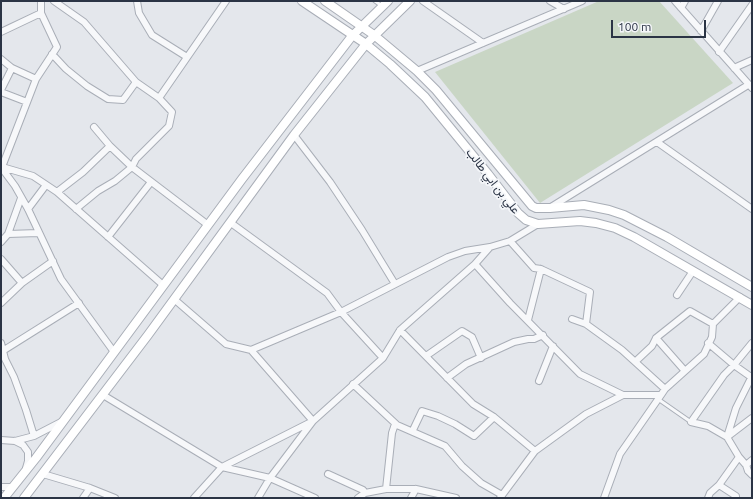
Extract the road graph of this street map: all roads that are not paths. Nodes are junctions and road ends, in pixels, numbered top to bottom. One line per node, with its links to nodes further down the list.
1 (41, 1): 19 (street)
2 (54, 1): 36 (street)
3 (137, 1): 29 (street)
4 (226, 1): 29 (street)
5 (302, 1): 24 (main road, علي بن ابي طالب)
6 (375, 1): 15 (lane)
7 (410, 1): 23 (main road)
8 (423, 1): 25 (street)
9 (550, 1): 18 (street)
10 (582, 1): 18 (street)
11 (675, 1): 17 (street)
12 (685, 1): 17 (street)
13 (718, 1): 21 (street)
14 (330, 2): 20 (main road, علي بن ابي طالب)
15 (385, 4): 20 (main road)
16 (752, 5): 27 (street)
17 (681, 8): 21 (street)
18 (564, 9): 25 (street)
19 (41, 13): 22 (street); 28 (street)
20 (361, 26): 23 (main road, علي بن ابي طالب); 24 (main road)
21 (701, 31): 27 (street)
22 (1, 32)
23 (374, 35): 26 (main road); 34 (main road, علي بن ابي طالب)
24 (352, 36): 26 (main road, علي بن ابي طالب); 57 (main road)
25 (483, 43): 34 (street)
26 (366, 44): 42 (main road); 56 (main road, علي بن ابي طالب)
27 (719, 52): 33 (street)
28 (52, 54): 35 (street); 36 (street)
29 (187, 57): 39 (street)
30 (1, 59): 32 (street)
31 (752, 60): 33 (street)
32 (12, 68): 35 (street); 38 (street)
33 (734, 68): 37 (street)
34 (417, 71): 51 (main road, علي بن ابي طالب)
35 (36, 79): 40 (street)
36 (136, 82): 39 (street)
37 (750, 87): 43 (street)
38 (1, 91): 40 (street)
39 (159, 98): 45 (street)
40 (27, 102): 46 (street)
41 (94, 127): 44 (street)
42 (294, 135): 55 (main road); 70 (street)
43 (657, 142): 51 (street); 54 (street)
44 (110, 146): 45 (street); 49 (street)
45 (132, 167): 47 (street); 53 (street)
46 (1, 168): 48 (street); 50 (street)
47 (151, 182): 57 (street); 60 (street)
48 (46, 185): 49 (street); 52 (street)
49 (57, 192): 53 (street)
50 (21, 198): 52 (street); 59 (street)
51 (550, 208): 72 (main road, علي بن ابي طالب)
52 (28, 209): 58 (street)
53 (76, 209): 60 (street)
54 (752, 209)
55 (231, 223): 75 (main road); 79 (street)
56 (538, 224): 61 (street); 68 (main road, علي بن ابي طالب)
57 (208, 225): 71 (main road)
58 (38, 233): 59 (street); 65 (street)
59 (8, 234): 62 (street)
60 (108, 237): 71 (street)
61 (510, 241): 63 (street); 67 (street)
62 (1, 242)
63 (490, 247): 66 (street); 70 (street)
64 (1, 259): 69 (street)
65 (52, 261): 69 (street); 77 (street)
66 (475, 264): 81 (street); 84 (street)
67 (542, 270): 81 (street); 82 (street)
68 (693, 271): 73 (street); 74 (main road, علي بن ابي طالب)
69 (22, 283): 76 (street)
70 (395, 284): 79 (street)
71 (163, 285): 93 (main road)
72 (752, 288)
73 (677, 295)
74 (740, 297): 78 (main road, علي بن ابي طالب); 83 (street)
75 (174, 299): 91 (street); 105 (main road)
76 (1, 303)
77 (79, 303): 92 (street); 93 (street)
78 (752, 305)
79 (341, 312): 91 (street); 95 (street)
80 (572, 318): 82 (street)
81 (528, 320): 85 (street)
82 (586, 324): 97 (street)
83 (713, 324): 86 (street); 89 (street)
84 (400, 330): 94 (street); 95 (street)
85 (543, 335): 90 (street); 96 (street)
86 (656, 338): 97 (street); 99 (street)
87 (1, 343): 92 (street)
88 (752, 343): 98 (street)
89 (708, 344): 98 (street); 99 (street)
90 (553, 346): 102 (street); 106 (street)
91 (251, 350): 110 (street)
92 (2, 352): 114 (street)
93 (114, 352): 109 (main road)
94 (426, 356): 96 (street); 101 (street)
95 (382, 358): 103 (street)
96 (481, 358): 101 (street)
97 (636, 361): 104 (street)
98 (734, 365): 100 (street); 111 (street)
99 (685, 371): 104 (street)
100 (752, 376): 115 (street)
101 (447, 378): 107 (street)
102 (539, 381)
103 (353, 384): 110 (street); 112 (street)
104 (662, 394): 106 (street); 111 (lane); 146 (street)
105 (103, 395): 122 (street); 124 (main road)
106 (623, 395): 118 (street)
107 (494, 417): 113 (street); 118 (street)
108 (752, 418): 115 (street)
109 (63, 421): 114 (street); 123 (main road)
110 (314, 421): 122 (street); 127 (street)
111 (691, 422): 115 (street)
112 (396, 424): 132 (street); 135 (street)
113 (413, 430)
114 (34, 436): 117 (street)
115 (727, 437): 119 (street)
116 (1, 440): 117 (street)
117 (15, 441): 123 (street)
118 (536, 452): 135 (street)
119 (739, 457): 121 (street); 128 (street)
120 (752, 460): 121 (street)
121 (746, 465): 126 (street)
122 (222, 467): 127 (street); 140 (street)
123 (24, 472): 130 (main road)
124 (43, 474): 131 (street); 137 (main road)
125 (328, 474): 134 (street)
126 (752, 475)
127 (270, 478): 141 (street); 142 (street)
128 (719, 485): 147 (street); 148 (street)
129 (1, 487): 130 (street)
130 (13, 487): 136 (main road)
131 (90, 488): 138 (street); 139 (street)
132 (386, 489): 133 (street); 134 (street)
133 (416, 489): 144 (street); 145 (street)
134 (365, 493): 143 (street)
135 (501, 497)
136 (4, 498)
137 (24, 498)
138 (83, 498)
139 (115, 498)
140 (194, 498)
141 (258, 498)
142 (315, 498)
143 (358, 498)
144 (411, 498)
145 (456, 498)
146 (604, 498)
147 (708, 498)
148 (736, 498)

